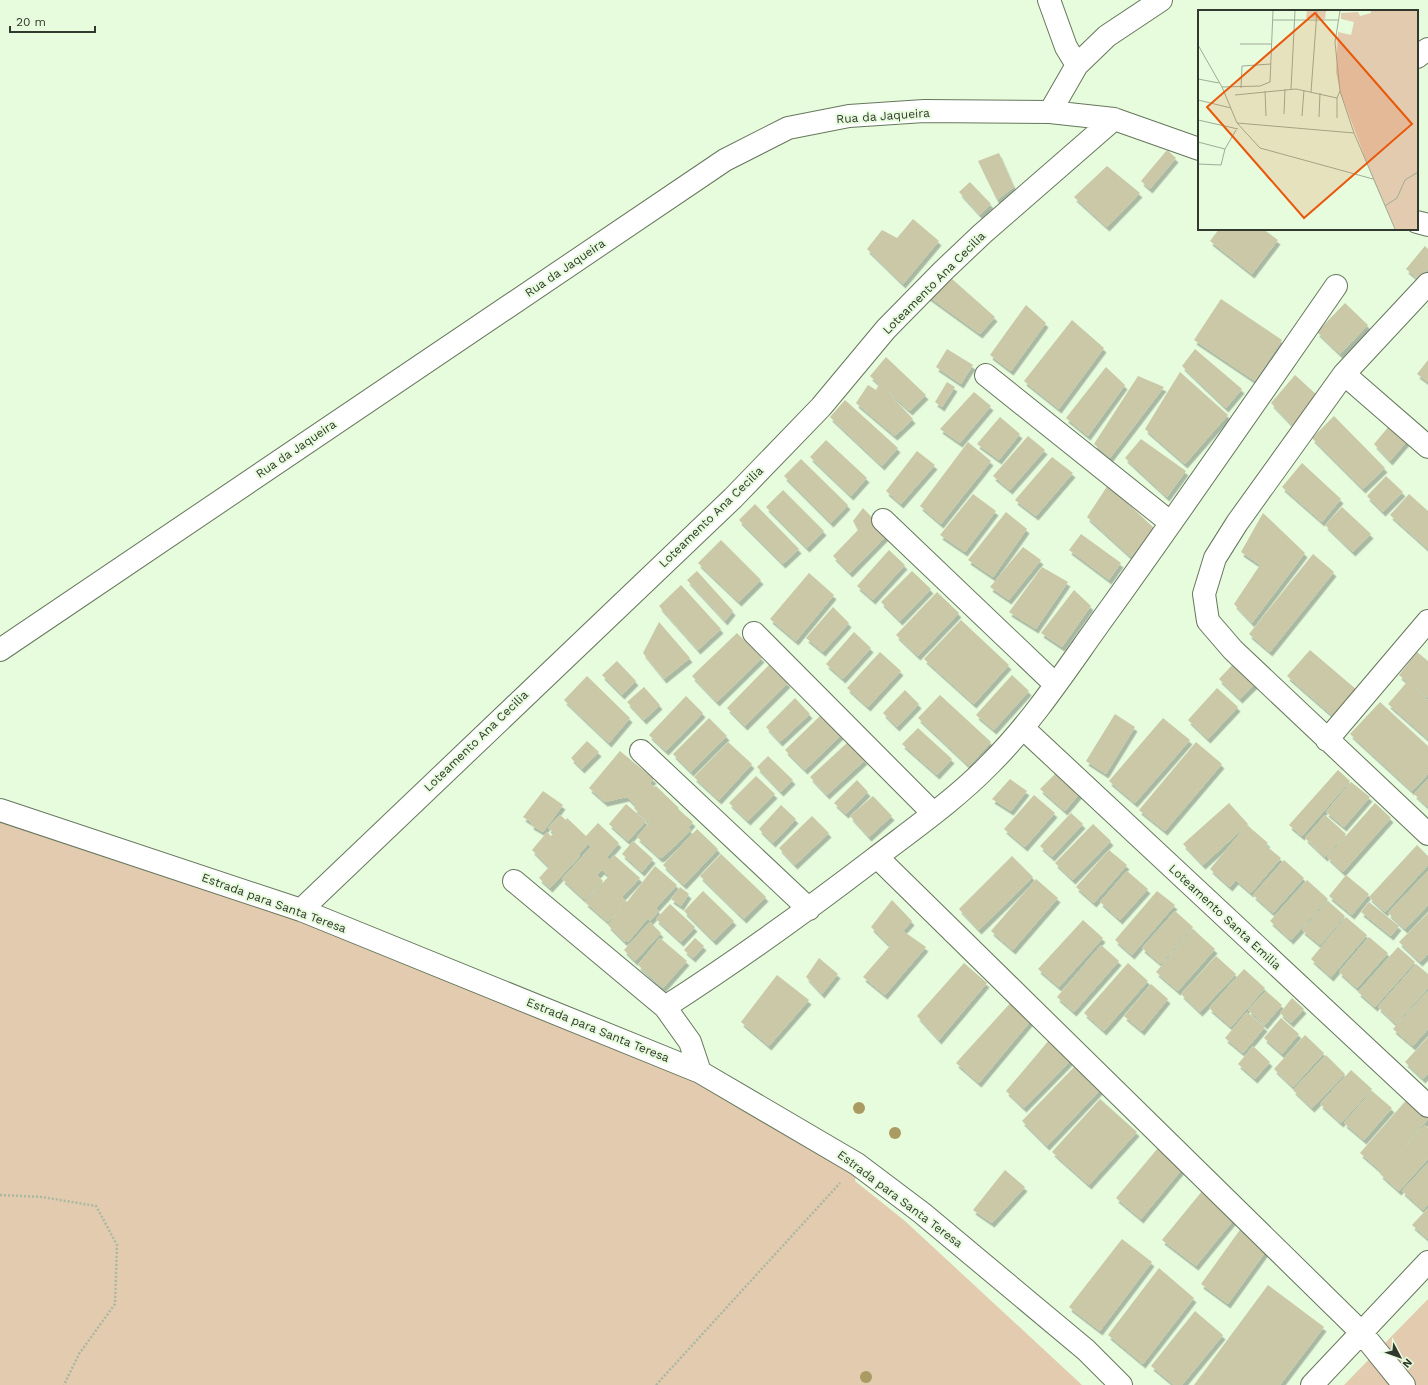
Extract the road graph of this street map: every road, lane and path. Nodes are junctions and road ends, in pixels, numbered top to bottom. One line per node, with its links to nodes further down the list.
1 (1049, 0): 5 (street)
2 (1162, 0): 5 (street)
3 (1428, 49): 4 (street)
4 (1418, 56)
5 (1077, 65): 6 (street)
6 (1050, 112): 7 (street, Rua da Jaqueira); 20 (street, Rua da Jaqueira)
7 (1114, 119): 8 (street, Rua da Jaqueira); 31 (street, Loteamento Ana Cecilia)
8 (1198, 149)
9 (1418, 222): 10 (street)
10 (1428, 225)
11 (1428, 284): 13 (street)
12 (1336, 286): 17 (street)
13 (1344, 374): 15 (street); 23 (street)
14 (986, 375): 17 (street)
15 (1428, 446)
16 (883, 520): 21 (street)
17 (1171, 523): 21 (street)
18 (1428, 621): 23 (street)
19 (754, 633): 26 (street)
20 (0, 650)
21 (1055, 684): 22 (street)
22 (1023, 728): 26 (street); 34 (street, Loteamento Santa Emilia)
23 (1327, 740): 27 (street)
24 (641, 751): 30 (street)
25 (0, 810): 31 (street, Estrada para Santa Teresa)
26 (933, 813): 28 (street)
27 (1428, 834)
28 (877, 857): 30 (street); 38 (street)
29 (514, 881): 32 (street)
30 (809, 909): 32 (street)
31 (301, 910): 33 (street, Estrada para Santa Teresa)
32 (665, 1007): 33 (street)
33 (700, 1072): 35 (street, Estrada para Santa Teresa)
34 (1428, 1106)
35 (857, 1164): 40 (path); 41 (street, Estrada para Santa Teresa)
36 (0, 1195): 39 (path)
37 (1428, 1262): 38 (street)
38 (1361, 1332): 42 (street); 43 (street)
39 (64, 1385)
40 (656, 1385)
41 (1121, 1385)
42 (1312, 1385)
43 (1404, 1385)

